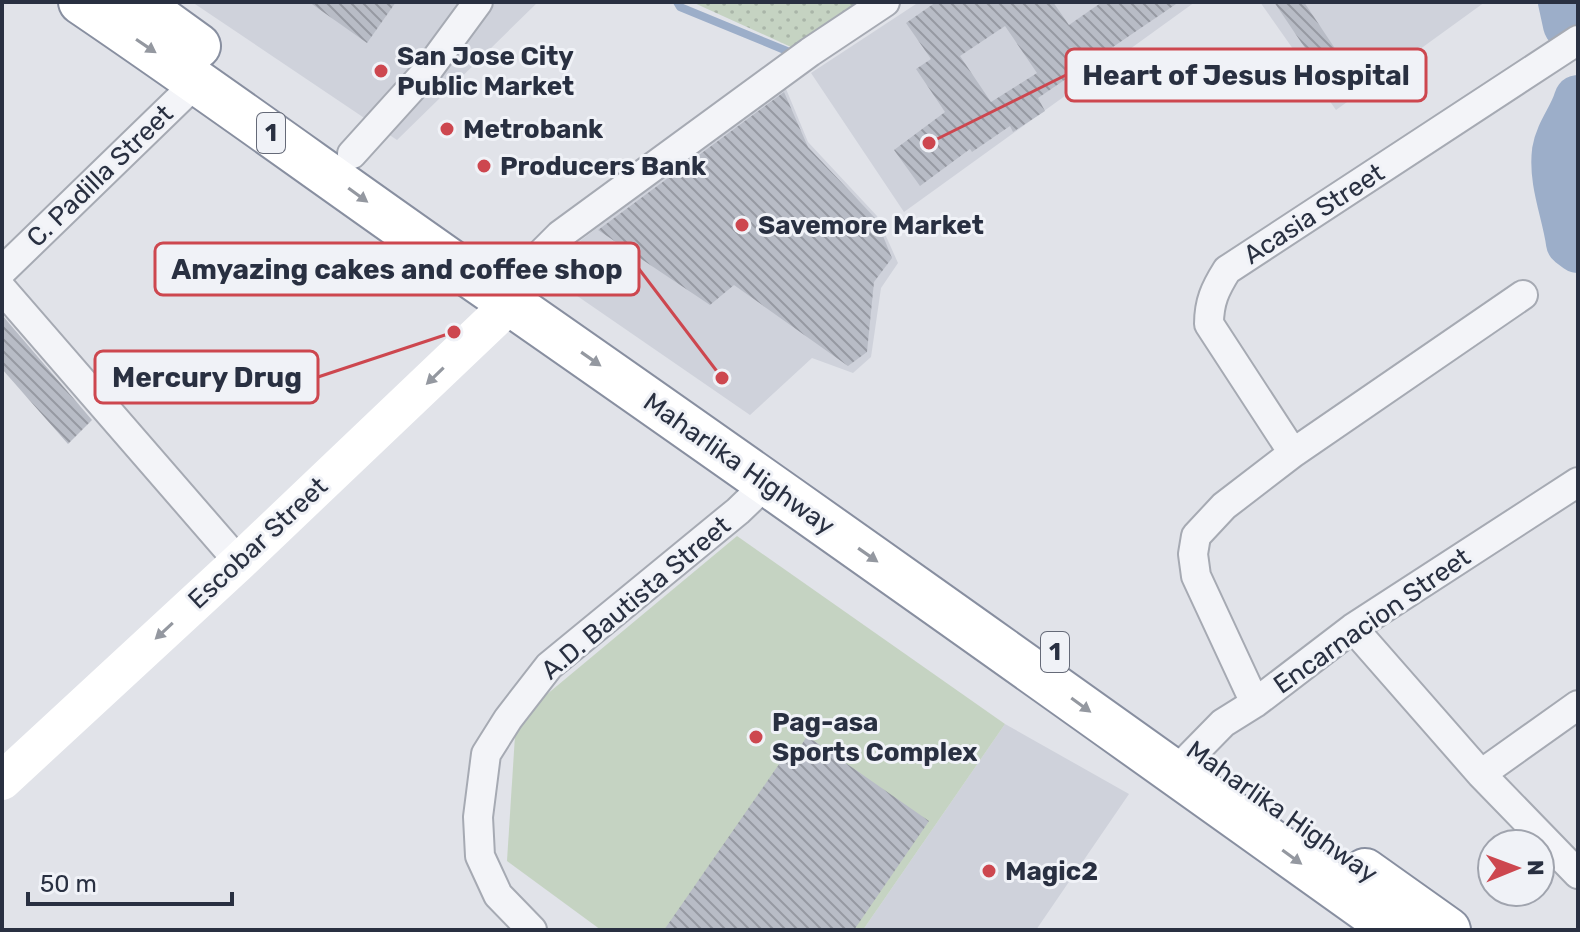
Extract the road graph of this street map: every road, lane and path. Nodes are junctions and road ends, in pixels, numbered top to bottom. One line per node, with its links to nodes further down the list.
1 (81, 2): 6 (highway, Maharlika Highway / 1, one-way to 6)
2 (137, 2): 7 (highway, Maharlika Highway / 1)
3 (478, 2): 7 (street)
4 (885, 2): 9 (street)
5 (1578, 40): 12 (street, Acasia Street)
6 (198, 81): 8 (street, C. Padilla Street); 9 (highway, Maharlika Highway / 1, one-way to 9)
7 (352, 154): 9 (highway, Maharlika Highway / 1)
8 (2, 271)
9 (516, 288): 14 (highway, Maharlika Highway / 1, one-way to 14); 15 (street, Escobar Street, one-way to 15); 19 (highway, Maharlika Highway / 1)
10 (2, 289): 15 (street)
11 (1523, 295): 12 (street)
12 (1293, 453): 17 (street)
13 (1578, 482): 16 (street, Encarnacion Street)
14 (766, 484): 19 (highway, Maharlika Highway / 1, one-way to 19); 23 (street, A.D. Bautista Street)
15 (239, 562): 21 (street, Escobar Street, one-way to 21)
16 (1353, 628): 17 (street, Encarnacion Street); 20 (street)
17 (1255, 703): 19 (street, Encarnacion Street)
18 (1578, 705): 20 (street)
19 (1185, 761): 24 (highway, Maharlika Highway / 1, one-way to 24); 25 (highway, Maharlika Highway / 1)
20 (1481, 774): 22 (street)
21 (2, 781)
22 (1578, 874)
23 (532, 930)
24 (1395, 930)
25 (1448, 930)

